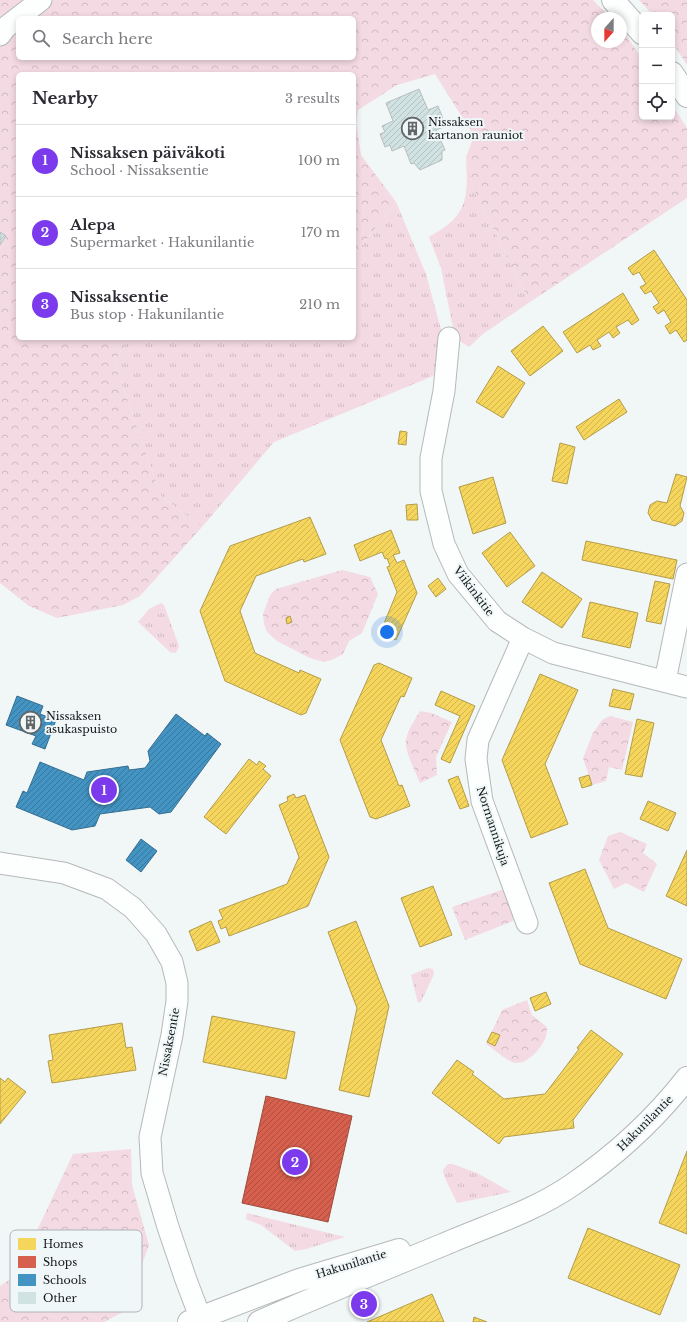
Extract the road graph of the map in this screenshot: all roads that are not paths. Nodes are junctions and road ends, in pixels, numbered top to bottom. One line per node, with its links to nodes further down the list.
1 (41, 0): 3 (street)
2 (613, 0): 5 (street)
3 (20, 16)
4 (16, 19): 6 (street)
5 (639, 30)
6 (0, 35)
7 (675, 78): 8 (street)
8 (687, 96)
9 (449, 338): 11 (street, Viikinkitie)
10 (687, 574): 12 (street)
11 (523, 638): 12 (street, Viikinkitie); 15 (street, Normannikuja)
12 (664, 681): 13 (street, Viikinkitie)
13 (687, 686)
14 (0, 863): 18 (street, Nissaksentie)
15 (527, 924)
16 (687, 1078): 17 (street, Hakunilantie)
17 (517, 1214): 18 (street, Hakunilantie); 19 (street, Hakunilantie)
18 (197, 1320)
19 (258, 1322)

